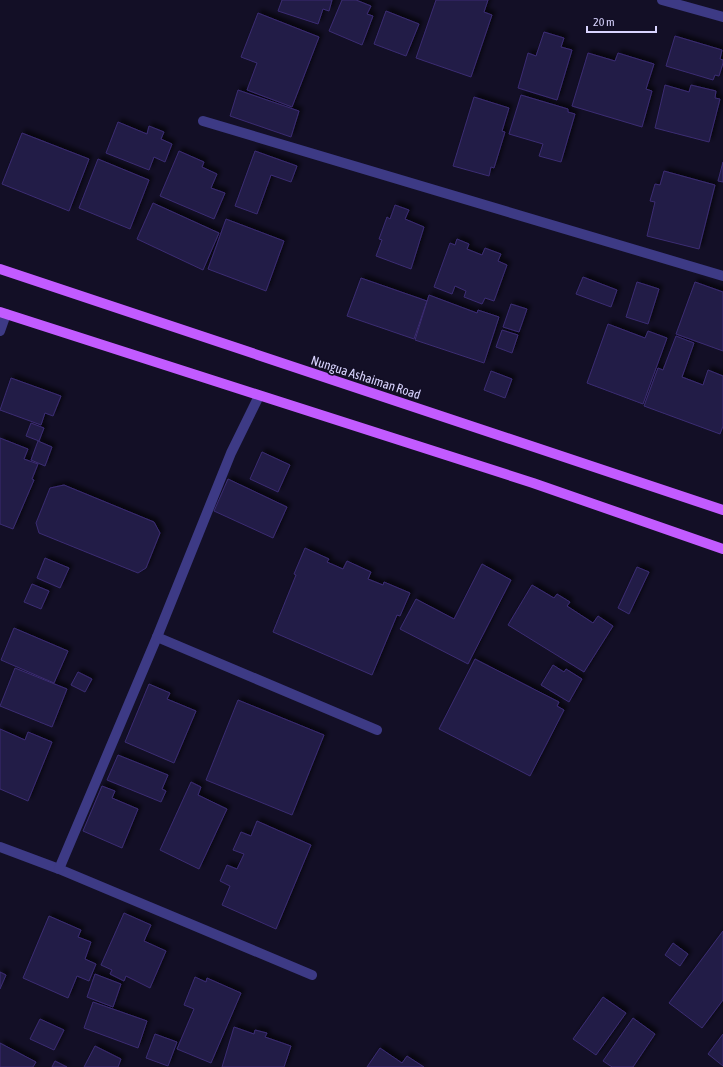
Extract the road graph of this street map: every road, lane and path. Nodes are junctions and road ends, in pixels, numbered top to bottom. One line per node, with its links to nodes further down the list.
1 (662, 0): 2 (street)
2 (723, 17)
3 (203, 121): 5 (street)
4 (0, 269): 9 (main road, Nungua Ashaiman Road)
5 (723, 276)
6 (3, 313): 7 (street); 8 (main road)
7 (0, 331)
8 (259, 396): 10 (main road); 11 (street)
9 (723, 510)
10 (723, 549)
11 (157, 636): 12 (street); 14 (street)
12 (377, 730)
13 (0, 847): 14 (street)
14 (60, 869): 15 (street)
15 (312, 975)

